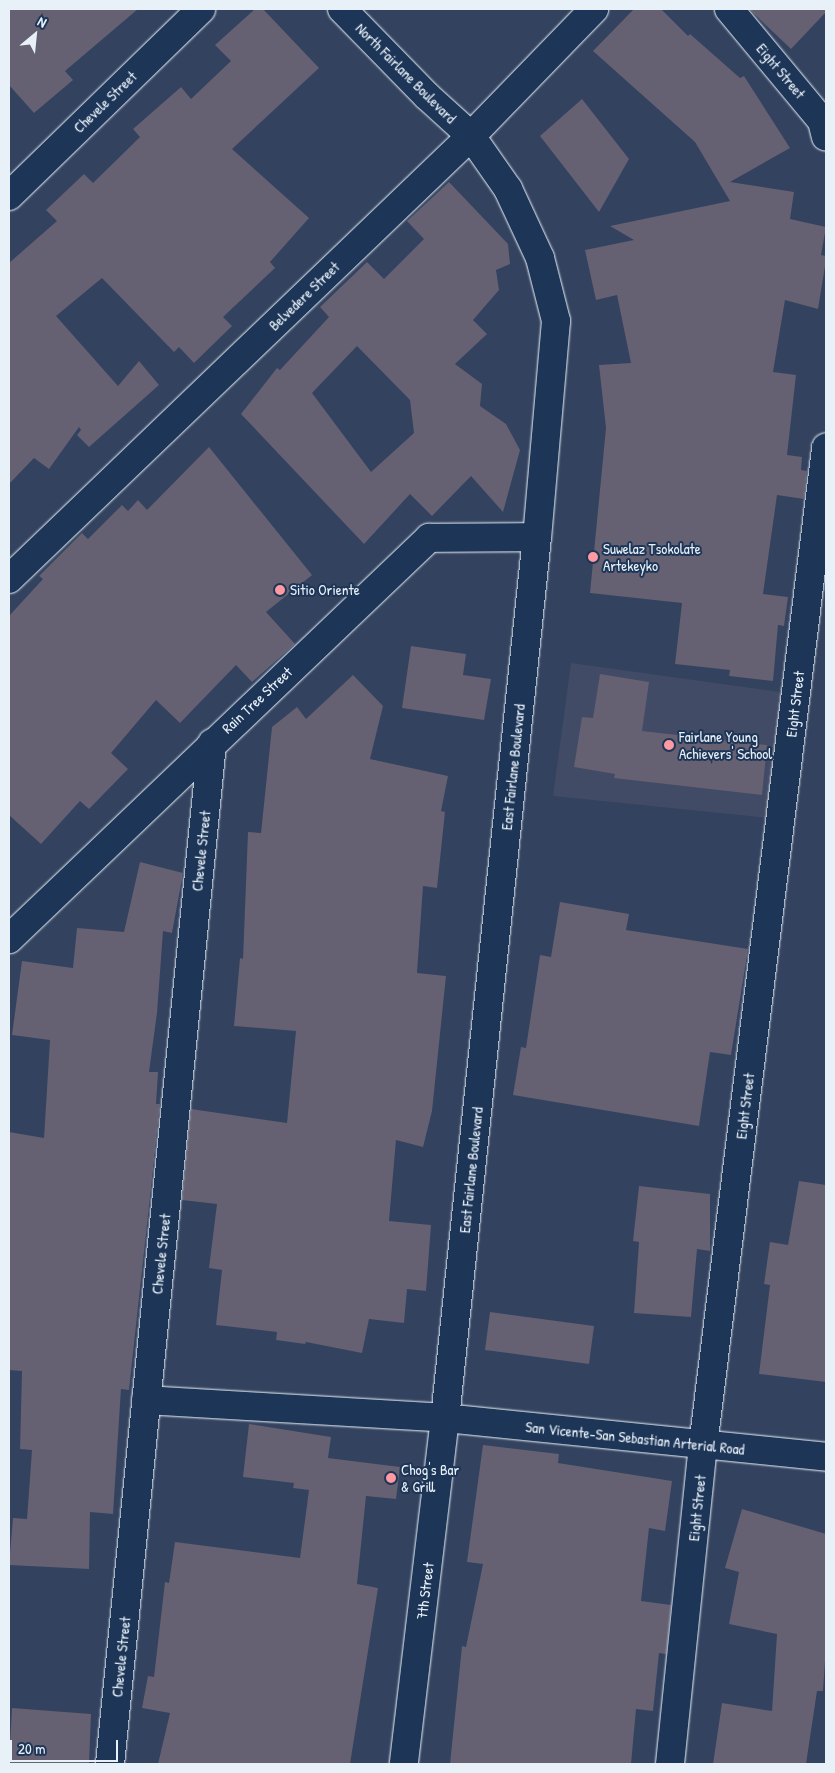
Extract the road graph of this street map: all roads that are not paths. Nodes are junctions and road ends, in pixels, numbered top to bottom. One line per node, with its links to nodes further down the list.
1 (201, 9): 7 (street, Chevele Street)
2 (342, 9): 5 (street, North Fairlane Boulevard)
3 (594, 9): 5 (street, Belvedere Street)
4 (729, 9): 6 (street, Eight Street)
5 (471, 136): 9 (street, East Fairlane Boulevard); 10 (street, Belvedere Street)
6 (826, 137)
7 (9, 196)
8 (826, 448): 15 (street, Eight Street)
9 (537, 537): 11 (street, Rain Tree Street); 14 (street, East Fairlane Boulevard)
10 (9, 579)
11 (212, 743): 12 (street, Rain Tree Street); 13 (street, Chevele Street)
12 (9, 939)
13 (146, 1400): 14 (street, San Vicente-San Sebastian Arterial Road); 17 (street, Chevele Street)
14 (445, 1418): 15 (street, San Vicente-San Sebastian Arterial Road); 18 (street, 7th Street)
15 (703, 1446): 16 (street, San Vicente-San Sebastian Arterial Road); 19 (street, Eight Street)
16 (826, 1457)
17 (110, 1764)
18 (404, 1764)
19 (670, 1764)

